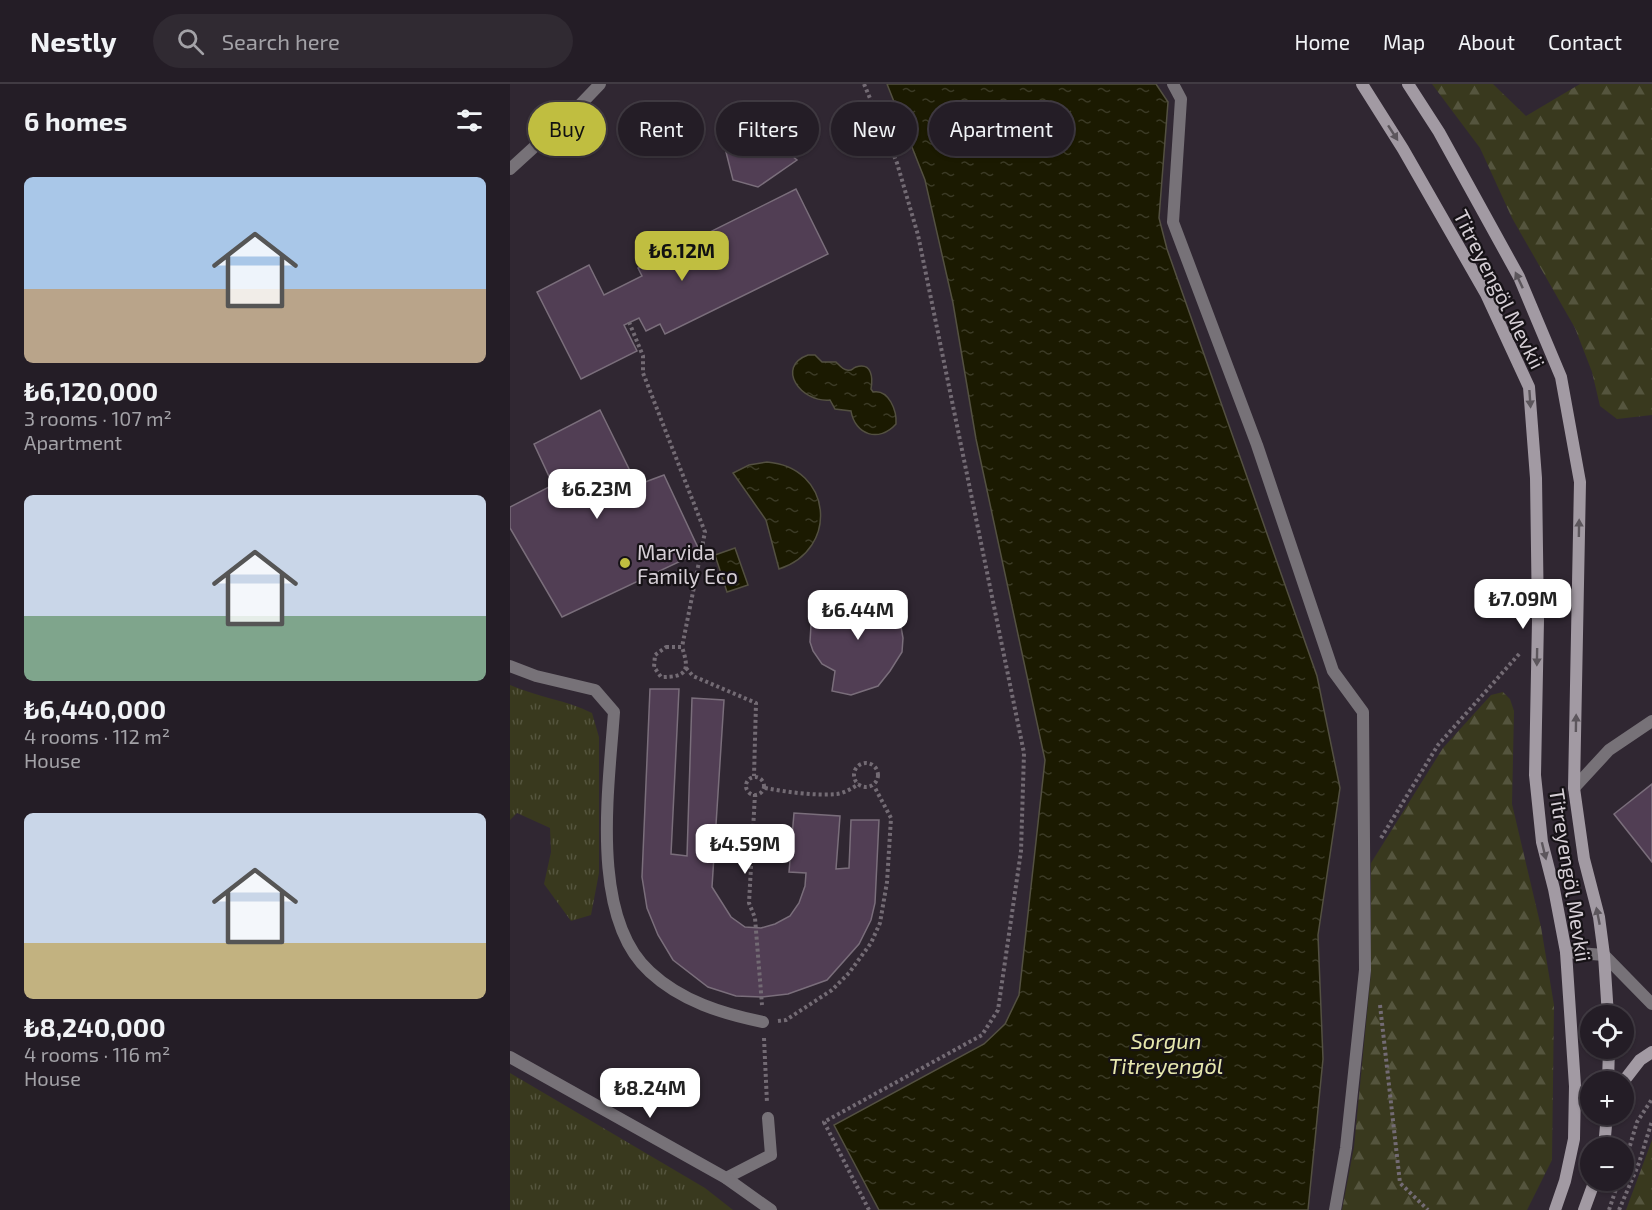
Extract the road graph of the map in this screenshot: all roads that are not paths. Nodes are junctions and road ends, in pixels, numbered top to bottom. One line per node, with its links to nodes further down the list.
1 (600, 84): 5 (street)
2 (1173, 84): 21 (street)
3 (1362, 84): 9 (street, Titreyengöl Mevkii, one-way to 9)
4 (1408, 84): 8 (street, Titreyengöl Mevkii, one-way to 4)
5 (510, 169)
6 (510, 666): 13 (street)
7 (1652, 721): 8 (street)
8 (1574, 788): 10 (street, Titreyengöl Mevkii, one-way to 8)
9 (1566, 952): 10 (street); 22 (street, Titreyengöl Mevkii)
10 (1604, 955): 11 (street); 12 (street, Titreyengöl Mevkii)
11 (1652, 1004)
12 (1607, 1005)
13 (763, 1022)
14 (1652, 1052): 16 (street)
15 (510, 1057): 18 (street)
16 (1632, 1071)
17 (768, 1118): 18 (street)
18 (726, 1178): 20 (street)
19 (1591, 1191): 23 (street)
20 (771, 1210)
21 (1335, 1210)
22 (1555, 1210)
23 (1584, 1210)

